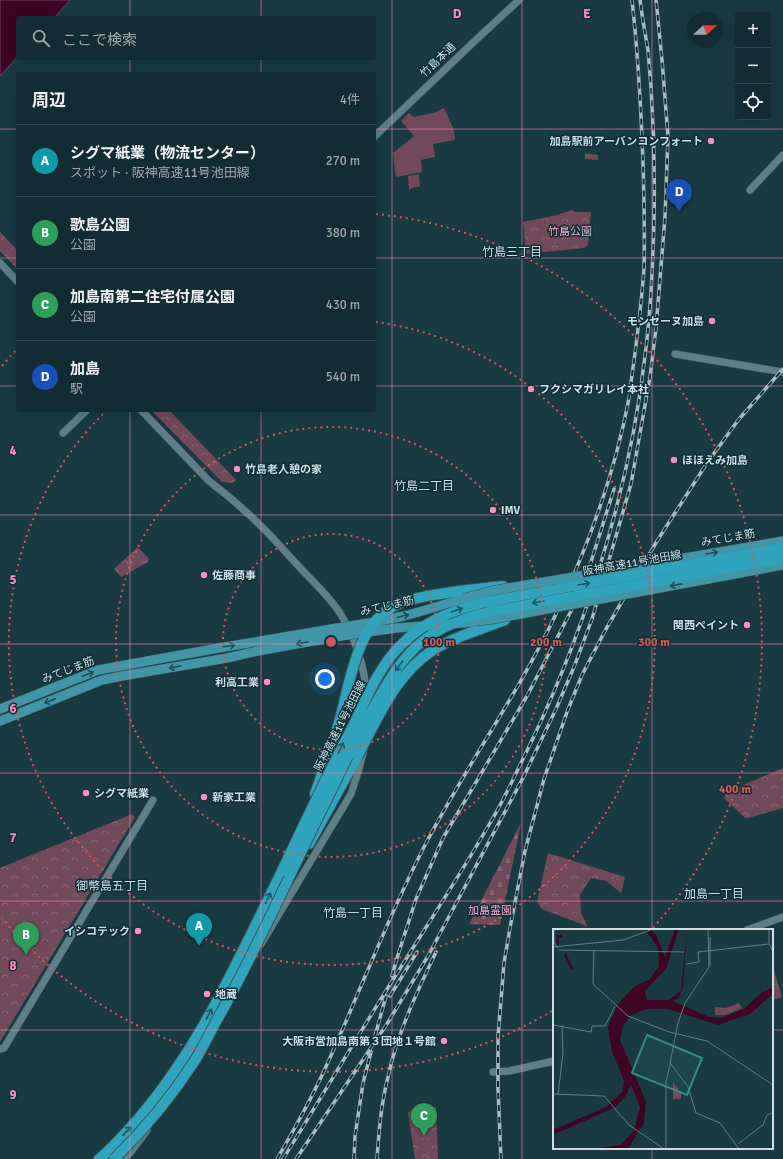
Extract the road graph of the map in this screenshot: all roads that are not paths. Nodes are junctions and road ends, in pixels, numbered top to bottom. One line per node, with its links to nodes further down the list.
1 (519, 0): 2 (street, 竹島本通)
2 (376, 135)
3 (783, 154): 4 (street)
4 (750, 190)
5 (0, 263): 6 (street)
6 (16, 280)
7 (675, 354): 8 (street)
8 (783, 372)
9 (85, 412): 11 (street)
10 (143, 412): 31 (street)
11 (63, 432)
12 (783, 541): 16 (main road, みてじま筋, one-way to 12, bridge)
13 (783, 548): 22 (highway, 阪神高速11号池田線, one-way to 13, bridge)
14 (783, 558): 23 (highway, 阪神高速11号池田線, one-way to 23, bridge)
15 (783, 565): 17 (main road, みてじま筋, one-way to 17, bridge)
16 (550, 582): 18 (main road, みてじま筋, one-way to 16, bridge); 22 (highway, bridge)
17 (528, 612): 18 (main road, みてじま筋, bridge); 23 (highway, bridge)
18 (339, 632): 19 (main road, みてじま筋, one-way to 18); 20 (main road, みてじま筋, one-way to 20)
19 (0, 709)
20 (0, 721)
21 (152, 800): 26 (street)
22 (299, 835): 29 (highway, 阪神高速11号池田線, one-way to 22, bridge)
23 (290, 876): 30 (highway, 阪神高速11号池田線, bridge)
24 (783, 916): 25 (street)
25 (750, 929)
26 (0, 1050)
27 (553, 1060): 28 (street)
28 (493, 1072)
29 (99, 1159)
30 (114, 1159)
31 (123, 1159)

